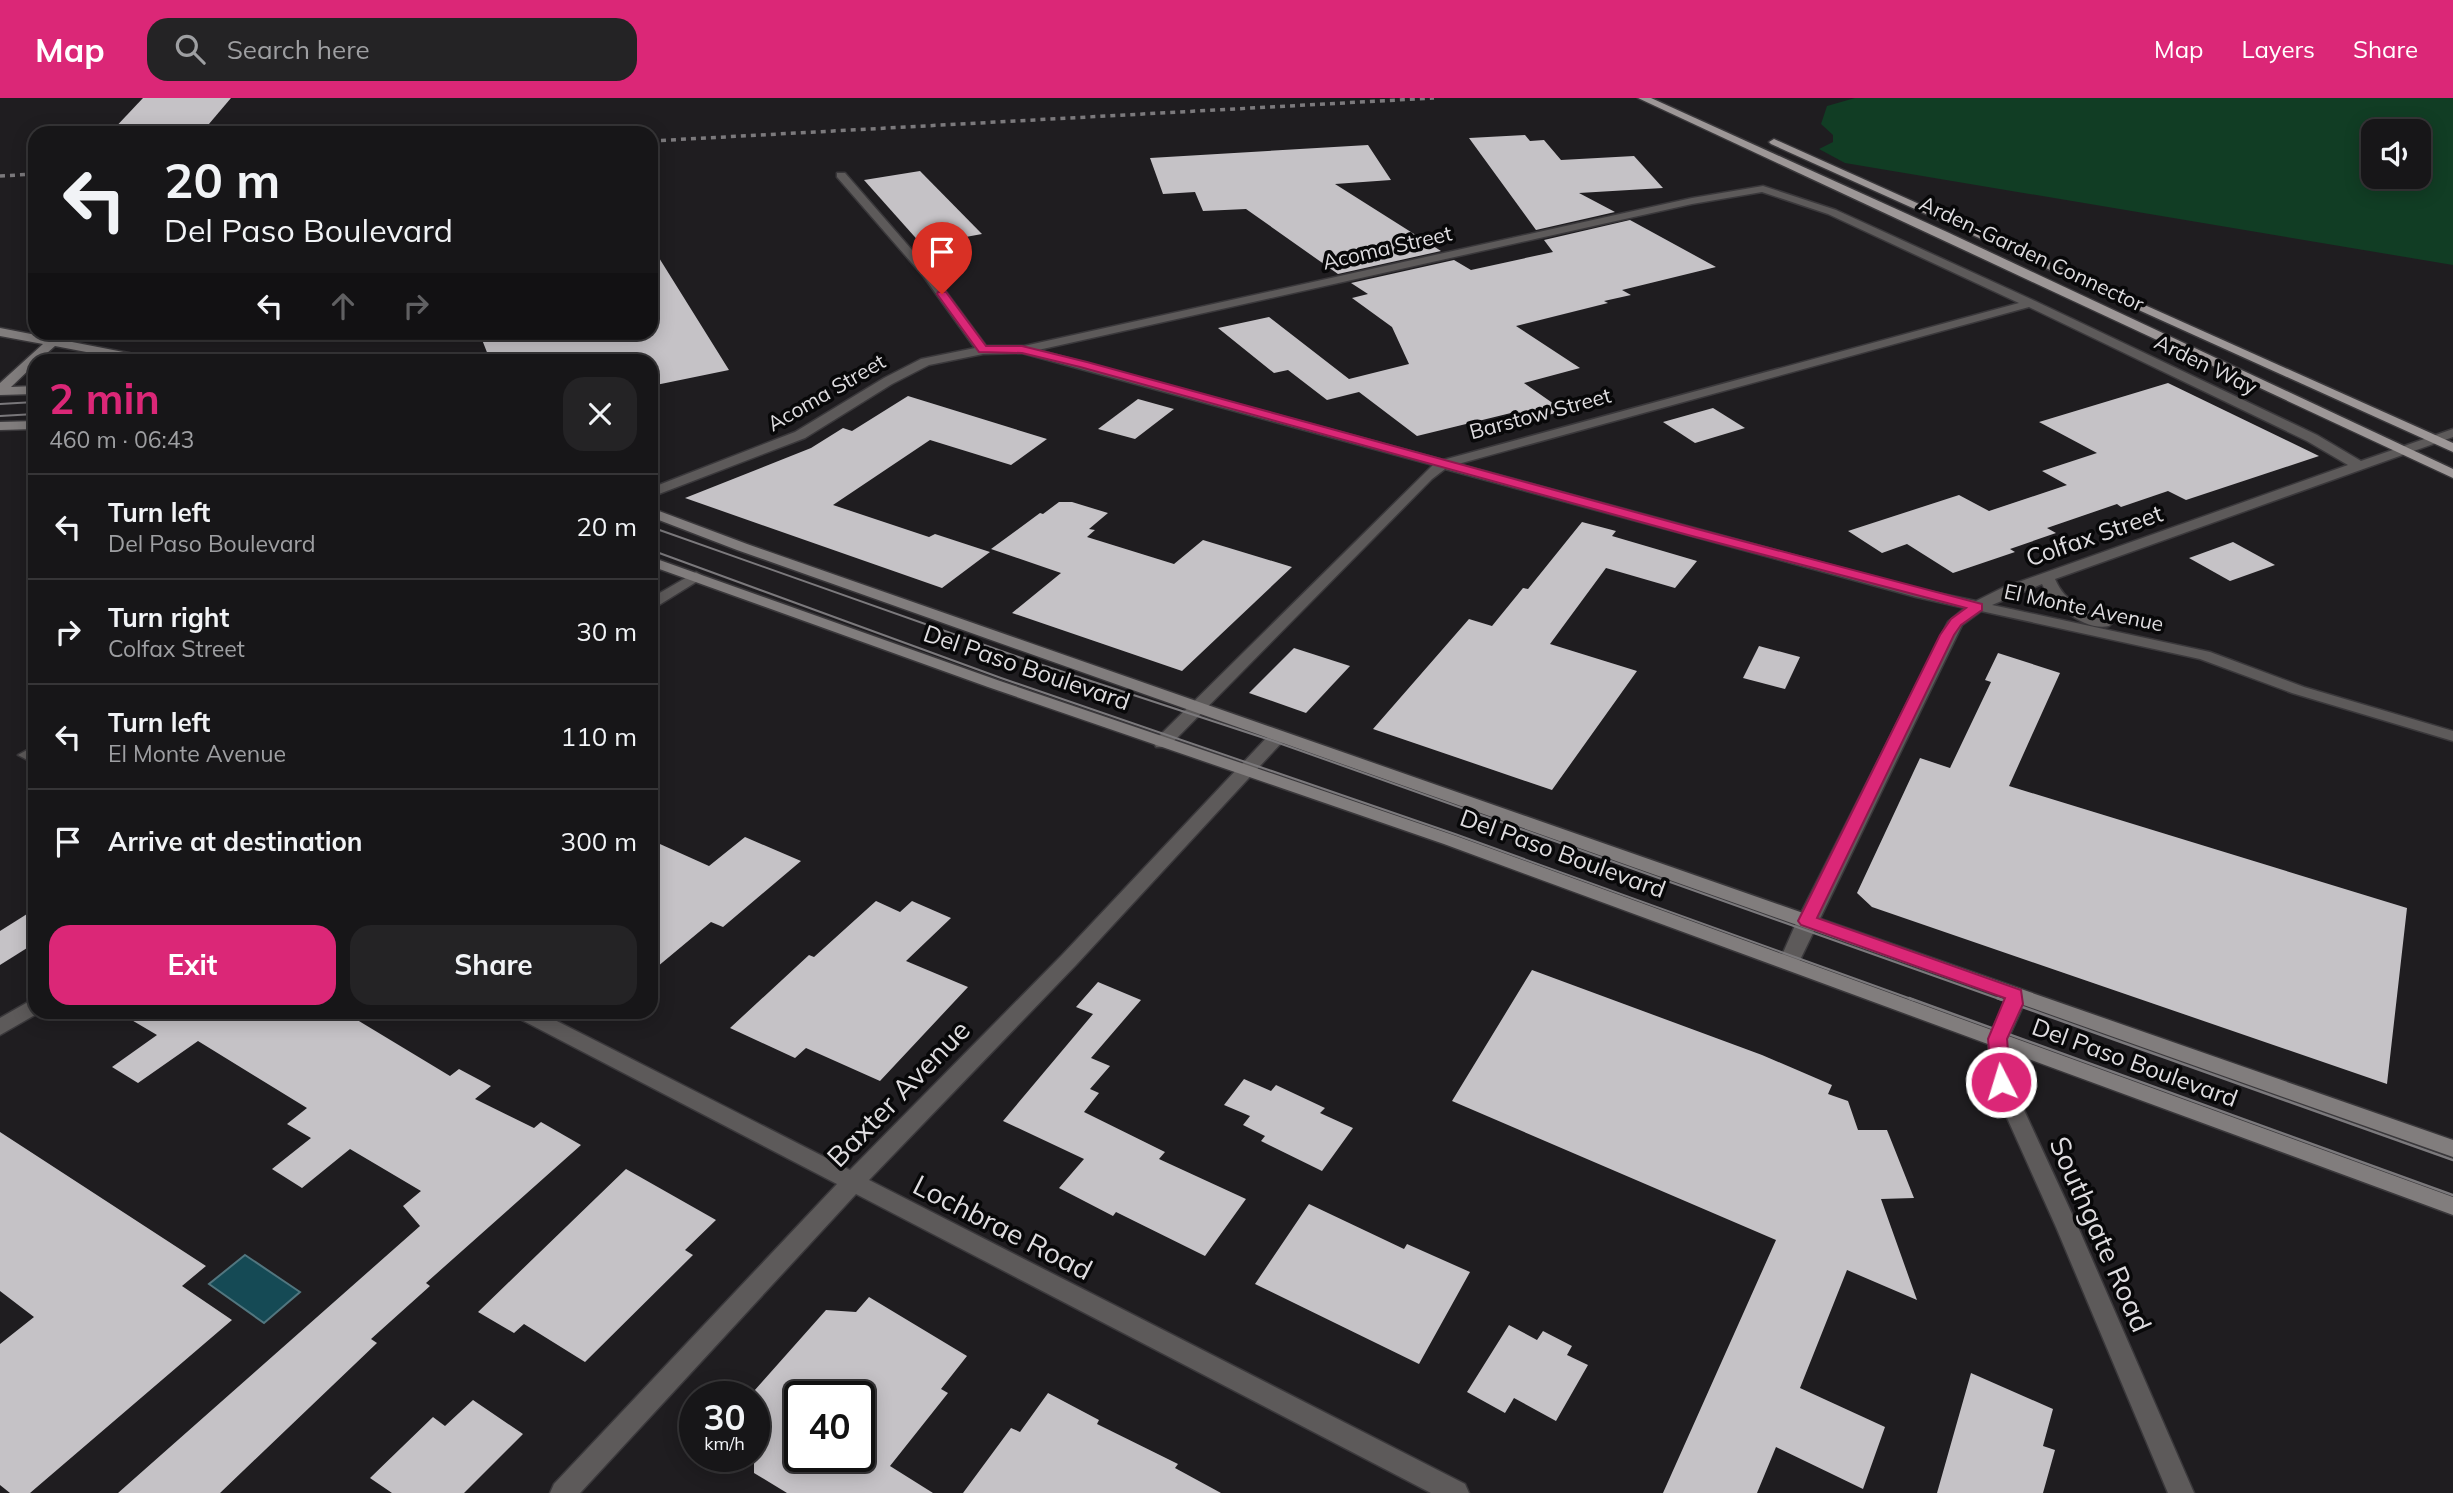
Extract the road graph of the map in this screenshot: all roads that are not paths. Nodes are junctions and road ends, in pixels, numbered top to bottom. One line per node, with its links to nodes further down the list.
1 (1643, 98): 22 (main road, Arden-Garden Connector)
2 (1768, 140): 20 (main road, Arden-Garden Connector)
3 (841, 175): 11 (street)
4 (1763, 189): 5 (street, Arden Way); 10 (street, Acoma Street)
5 (2031, 303): 23 (street, Barstow Street); 24 (street, Arden Way)
6 (0, 332): 7 (main road)
7 (28, 338)
8 (37, 340): 9 (main road)
9 (51, 343): 12 (main road); 13 (main road)
10 (1022, 349): 11 (street, El Monte Avenue); 23 (street, El Monte Avenue)
11 (983, 350): 26 (street, Acoma Street)
12 (39, 354)
13 (111, 354)
14 (28, 364): 15 (main road)
15 (0, 390): 16 (main road)
16 (28, 390)
17 (28, 425): 18 (main road)
18 (0, 426)
19 (2453, 433): 20 (street, Colfax Street)
20 (2433, 439): 21 (main road); 22 (street, Colfax Street)
21 (2453, 448)
22 (2402, 450): 24 (street, Colfax Street); 25 (main road)
23 (1443, 464): 32 (street, El Monte Avenue); 34 (street, Barstow Street)
24 (2359, 466): 30 (street, Colfax Street)
25 (2453, 474)
26 (658, 490)
27 (658, 514): 34 (main road, Del Paso Boulevard)
28 (658, 563): 29 (main road, Del Paso Boulevard)
29 (696, 576): 31 (street); 37 (main road, Del Paso Boulevard)
30 (2047, 578): 32 (street, Colfax Street); 33 (street, El Monte Avenue)
31 (658, 600)
32 (1977, 607): 33 (street, El Monte Avenue); 39 (street, Colfax Street)
33 (2175, 648): 36 (street, El Monte Avenue)
34 (1197, 707): 35 (main road, Del Paso Boulevard); 37 (street, Barstow Street)
35 (1278, 736): 38 (street, Baxter Avenue); 39 (main road, Del Paso Boulevard)
36 (2453, 736)
37 (1162, 743): 38 (main road, Del Paso Boulevard)
38 (1245, 770): 40 (main road, Del Paso Boulevard); 47 (street, Baxter Avenue)
39 (1807, 921): 40 (street, Colfax Street); 41 (main road, Del Paso Boulevard)
40 (1789, 962): 45 (main road, Del Paso Boulevard)
41 (2014, 995): 45 (street, Southgate Road); 46 (main road, Del Paso Boulevard)
42 (28, 1010): 44 (street)
43 (536, 1019): 47 (street, Lochbrae Road)
44 (0, 1028)
45 (1998, 1039): 48 (main road, Del Paso Boulevard); 51 (street, Southgate Road)
46 (2453, 1149)
47 (852, 1183): 49 (street, Baxter Avenue); 50 (street, Lochbrae Road)
48 (2453, 1206)
49 (563, 1493)
50 (1456, 1493)
51 (2181, 1493)

